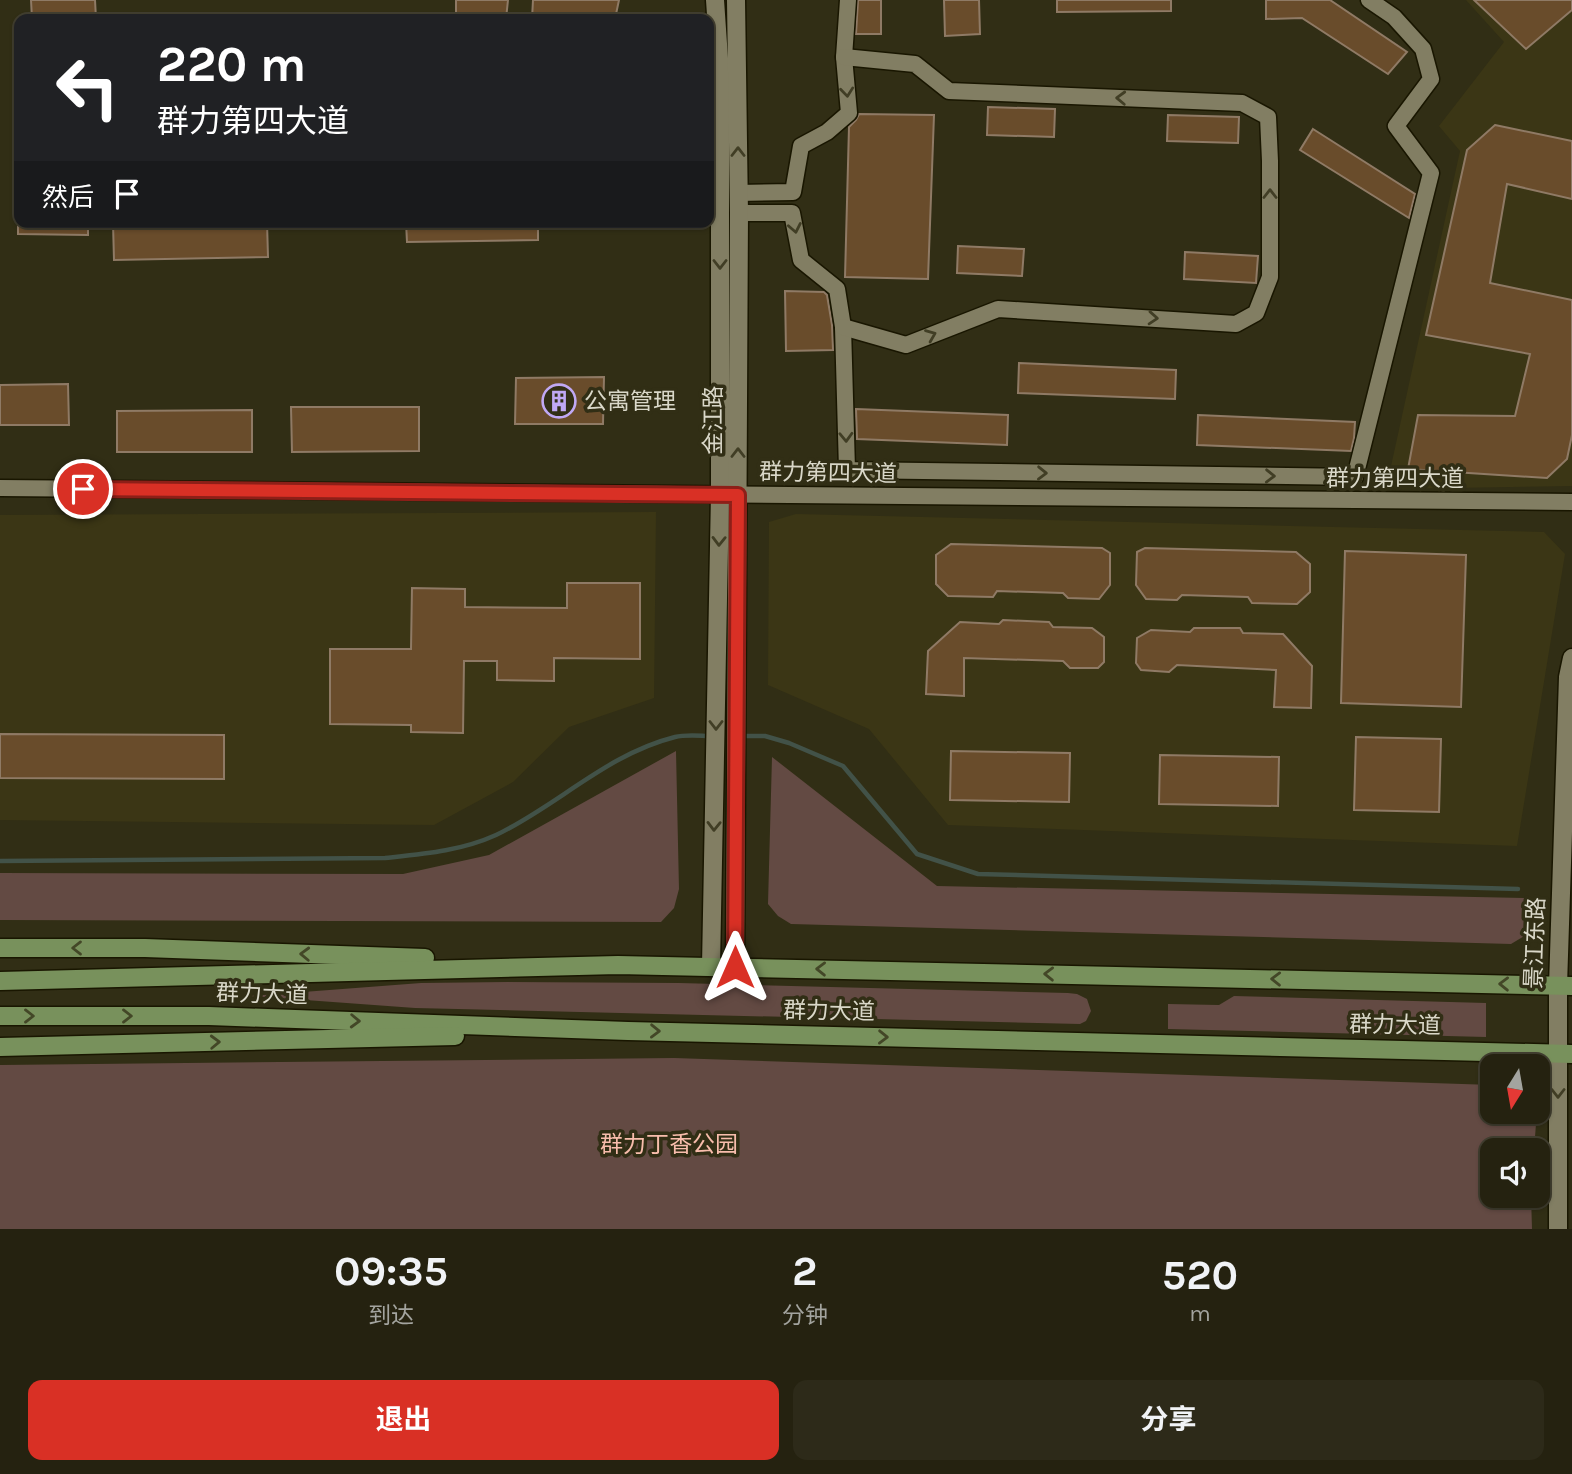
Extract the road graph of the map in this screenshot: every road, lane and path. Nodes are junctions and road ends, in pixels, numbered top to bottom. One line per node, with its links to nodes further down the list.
1 (715, 0): 10 (street, 金江路, one-way to 10)
2 (736, 0): 6 (street, 金江路, one-way to 2)
3 (848, 0): 5 (street)
4 (1369, 0): 8 (street, one-way to 4)
5 (844, 57): 6 (street, one-way to 6); 8 (street, one-way to 5)
6 (738, 192): 7 (street, 金江路)
7 (739, 213): 8 (street, one-way to 8); 10 (street, 金江路, one-way to 7)
8 (843, 327)
9 (0, 488): 10 (street, 群力第四大道)
10 (729, 494): 11 (street, 群力第四大道); 15 (street, 金江路, one-way to 15); 16 (street, 金江路)
11 (1572, 502)
12 (1572, 658): 18 (street, 景江东路)
13 (0, 948): 14 (main road, one-way to 13)
14 (618, 965): 15 (main road, 群力大道); 17 (main road, 群力大道)
15 (711, 966): 16 (main road, 群力大道)
16 (735, 967): 18 (main road, 群力大道, one-way to 16)
17 (0, 981)
18 (1565, 986): 22 (street, 景江东路)
19 (0, 1016): 20 (main road, 群力大道, one-way to 20)
20 (628, 1031): 21 (main road, one-way to 20); 22 (main road, 群力大道, one-way to 22)
21 (0, 1047)
22 (1565, 1054): 23 (street, 景江东路, one-way to 23)
23 (1558, 1229)

